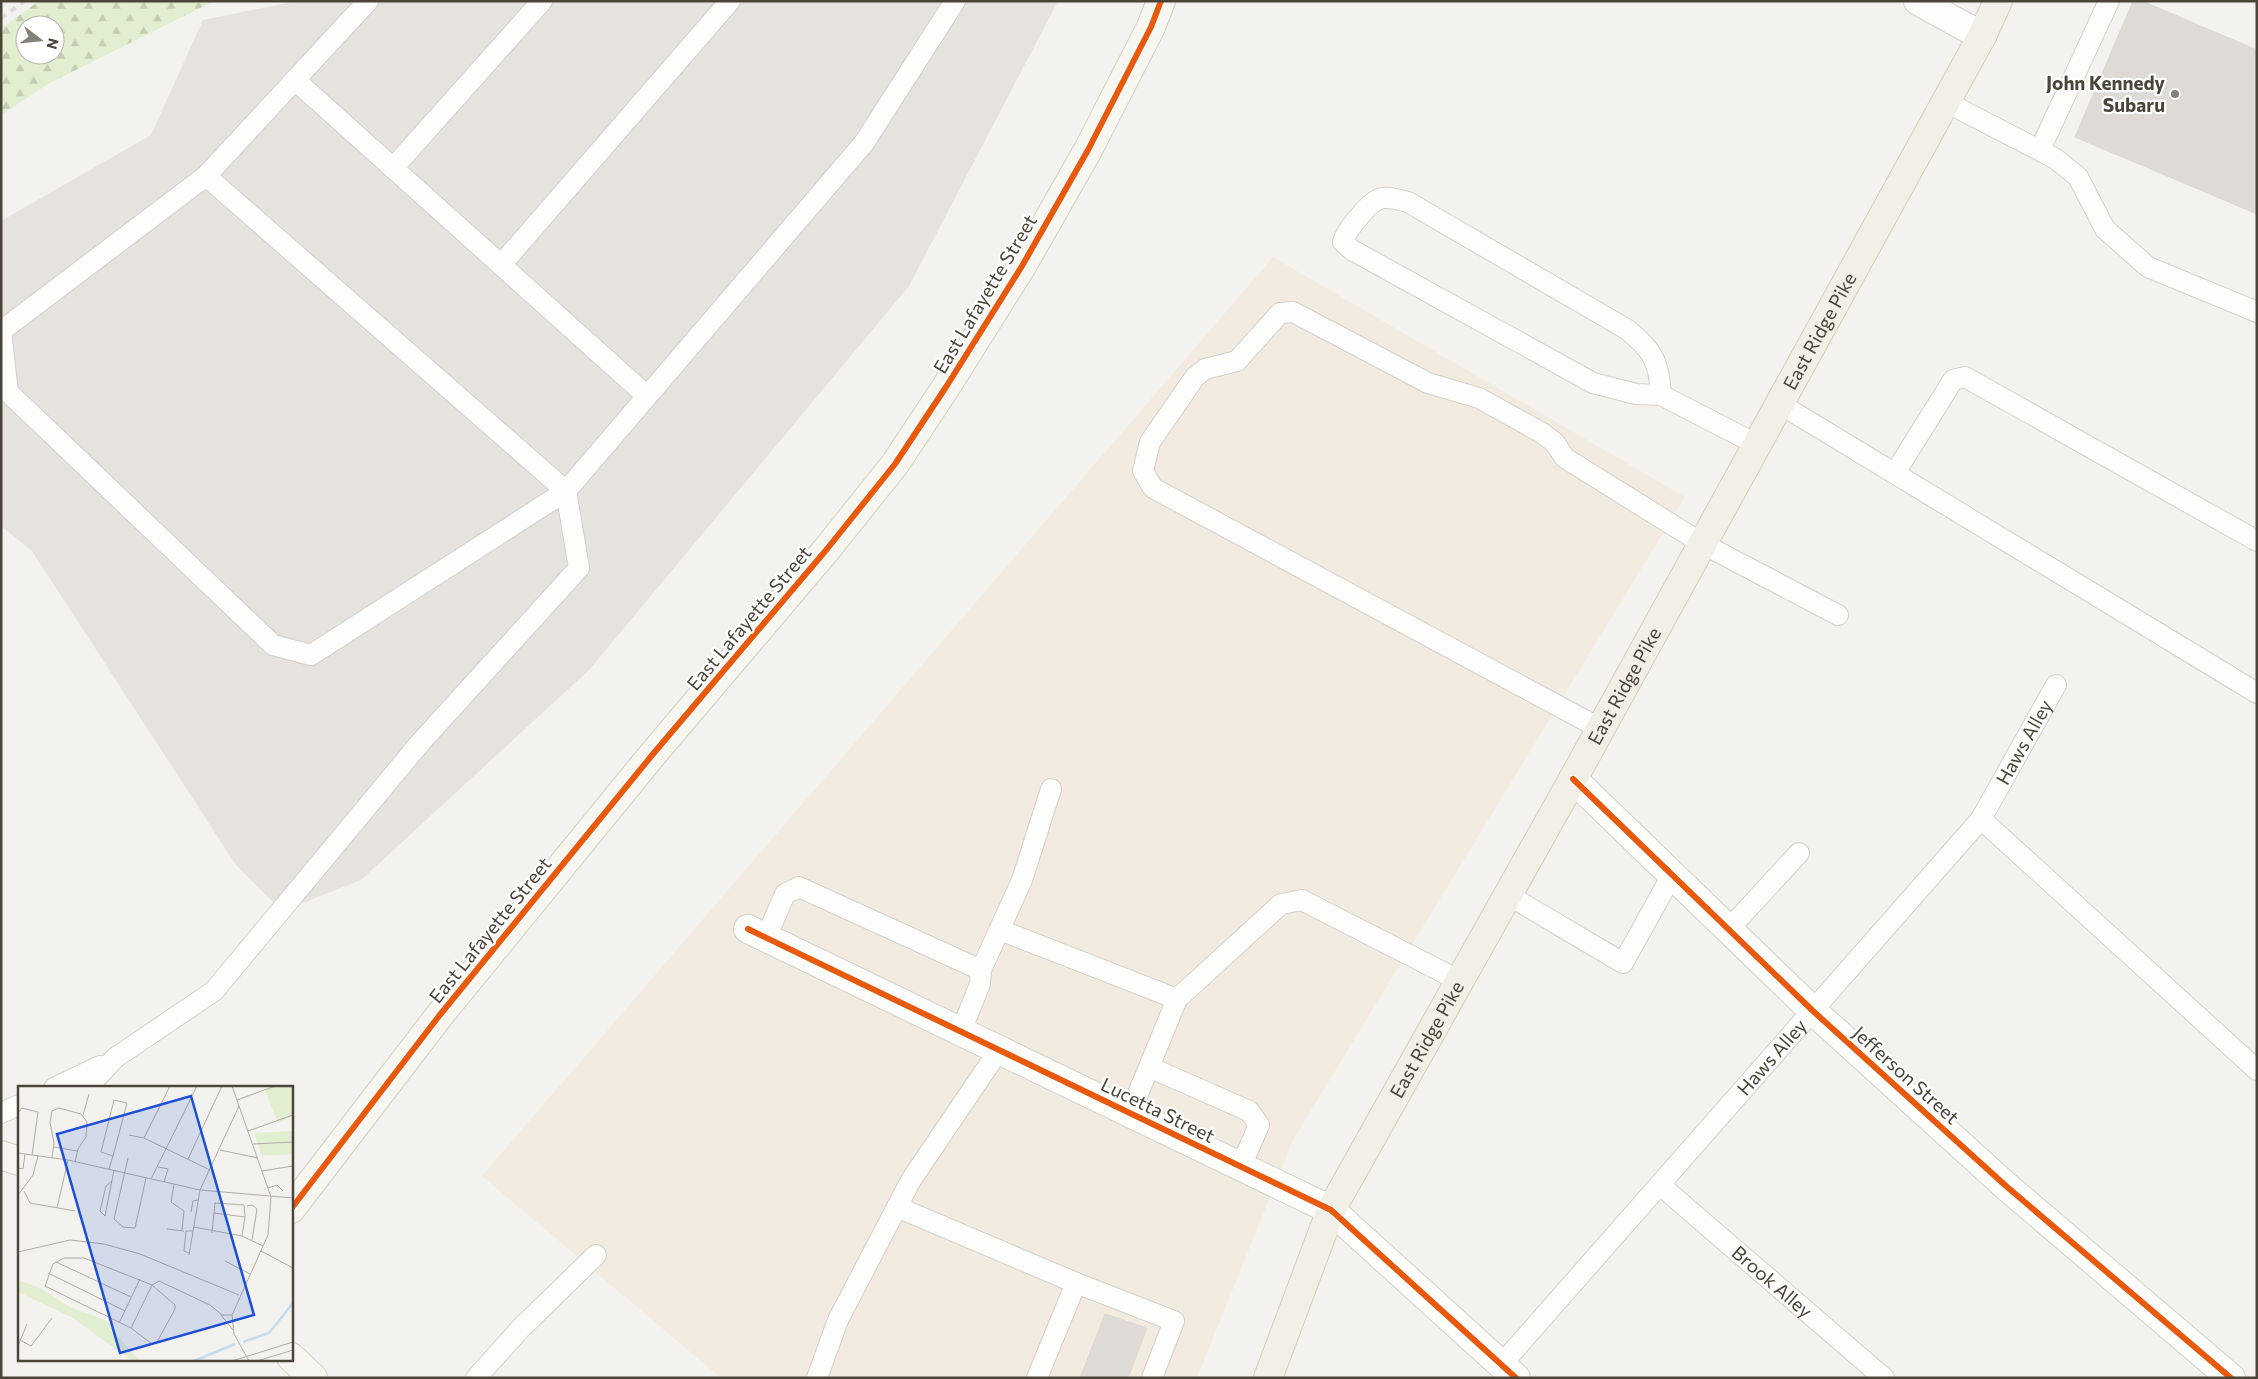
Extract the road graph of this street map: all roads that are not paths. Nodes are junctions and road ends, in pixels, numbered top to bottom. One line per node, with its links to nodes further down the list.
1 (368, 1): 10 (lane)
2 (542, 1): 13 (lane)
3 (730, 1): 15 (lane)
4 (955, 1): 18 (lane)
5 (1161, 1): 57 (street, East Lafayette Street)
6 (1918, 1): 9 (street)
7 (1998, 1): 9 (main road, East Ridge Pike)
8 (2109, 1): 12 (lane)
9 (1982, 36): 11 (main road, East Ridge Pike)
10 (295, 80): 13 (lane); 14 (lane)
11 (1946, 102): 12 (lane); 19 (main road, East Ridge Pike)
12 (2040, 150): 16 (lane)
13 (393, 168): 15 (lane)
14 (206, 176): 22 (lane); 22 (lane)
15 (501, 265): 18 (lane)
16 (2257, 312)
17 (1661, 395): 17 (lane); 20 (lane)
18 (647, 396): 22 (lane)
19 (1780, 404): 20 (main road, East Ridge Pike); 21 (lane)
20 (1758, 444): 24 (main road, East Ridge Pike)
21 (1894, 473): 23 (lane); 27 (lane)
22 (566, 491): 44 (lane)
23 (2257, 541)
24 (1703, 544): 25 (lane); 28 (main road, East Ridge Pike); 28 (lane)
25 (1838, 615)
26 (2056, 684): 31 (lane, Haws Alley)
27 (2257, 693)
28 (1601, 729): 29 (main road, East Ridge Pike)
29 (1574, 779): 33 (street, Jefferson Street); 34 (main road, East Ridge Pike)
30 (1051, 790): 36 (lane)
31 (1981, 819): 41 (lane, Haws Alley); 46 (lane)
32 (1800, 853): 35 (lane)
33 (1672, 875): 34 (lane); 35 (street, Jefferson Street)
34 (1508, 895): 39 (main road, East Ridge Pike)
35 (1729, 929): 41 (street, Jefferson Street)
36 (1000, 930): 38 (lane); 40 (lane)
37 (757, 934): 38 (lane); 42 (street, Lucetta Street)
38 (981, 970): 42 (lane)
39 (1460, 981): 40 (lane); 58 (main road, East Ridge Pike)
40 (1177, 999): 45 (lane)
41 (1813, 1011): 55 (lane, Haws Alley); 70 (street, Jefferson Street)
42 (961, 1031): 43 (street, Lucetta Street)
43 (999, 1050): 51 (street, Lucetta Street); 56 (lane)
44 (115, 1058): 47 (lane); 48 (lane)
45 (1149, 1067): 51 (lane); 54 (lane)
46 (2257, 1070)
47 (58, 1086)
48 (89, 1086)
49 (18, 1105): 50 (lane)
50 (1, 1113)
51 (1130, 1113): 54 (street, Lucetta Street)
52 (1, 1156): 53 (street)
53 (18, 1161)
54 (1241, 1166): 58 (street, Lucetta Street)
55 (1660, 1184): 62 (lane, Haws Alley); 69 (lane, Brook Alley)
56 (897, 1207): 60 (lane); 65 (lane)
57 (292, 1208)
58 (1331, 1210): 62 (street, Lucetta Street); 68 (main road, East Ridge Pike)
59 (596, 1256): 64 (lane)
60 (1076, 1283): 66 (lane); 67 (lane)
61 (292, 1358): 63 (street)
62 (1508, 1371)
63 (314, 1378)
64 (476, 1378)
65 (817, 1378)
66 (1037, 1378)
67 (1152, 1378)
68 (1268, 1378)
69 (1884, 1378)
70 (2231, 1378)

